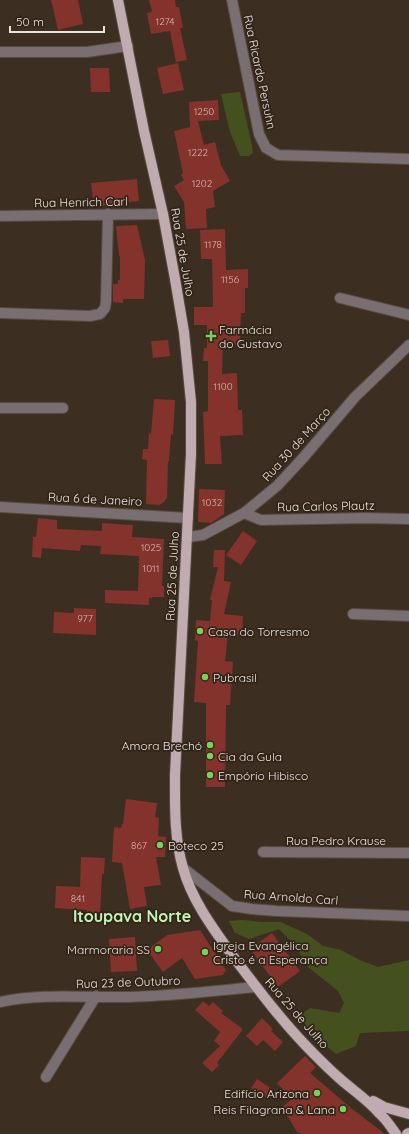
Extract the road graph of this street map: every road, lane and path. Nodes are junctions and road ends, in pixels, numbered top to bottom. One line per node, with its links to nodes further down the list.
1 (118, 0): 3 (main road, Rua 25 de Julho)
2 (232, 0): 5 (street, Rua Ricardo Persuhn)
3 (128, 46): 4 (street); 7 (main road, Rua 25 de Julho)
4 (0, 52)
5 (409, 159)
6 (108, 214): 7 (street, Rua Henrich Carl); 8 (street, Rua Henrich Carl); 10 (street)
7 (163, 214): 17 (main road, Rua 25 de Julho)
8 (0, 216)
9 (340, 298): 11 (street)
10 (0, 313)
11 (409, 315)
12 (409, 345): 16 (street, Rua 30 de Março)
13 (0, 408): 14 (street)
14 (63, 408)
15 (0, 507): 17 (street, Rua 6 de Janeiro)
16 (244, 513): 18 (street, Rua Carlos Plautz); 19 (street, Rua 30 de Março)
17 (188, 518): 19 (main road, Rua 25 de Julho)
18 (409, 519)
19 (188, 537): 24 (main road, Rua 25 de Julho)
20 (353, 614): 21 (street)
21 (409, 616)
22 (263, 852): 23 (street, Rua Pedro Krause)
23 (409, 853)
24 (183, 868): 25 (street, Rua Arnoldo Carl); 26 (main road, Rua 25 de Julho)
25 (409, 916)
26 (256, 987): 27 (street, Rua 23 de Outubro); 30 (main road, Rua 25 de Julho)
27 (96, 996): 28 (street, Rua 23 de Outubro); 29 (street)
28 (0, 1002)
29 (46, 1077)
30 (360, 1095): 31 (main road, Rua 25 de Julho); 32 (main road, Rua 25 de Julho)
31 (409, 1114)
32 (396, 1134)

